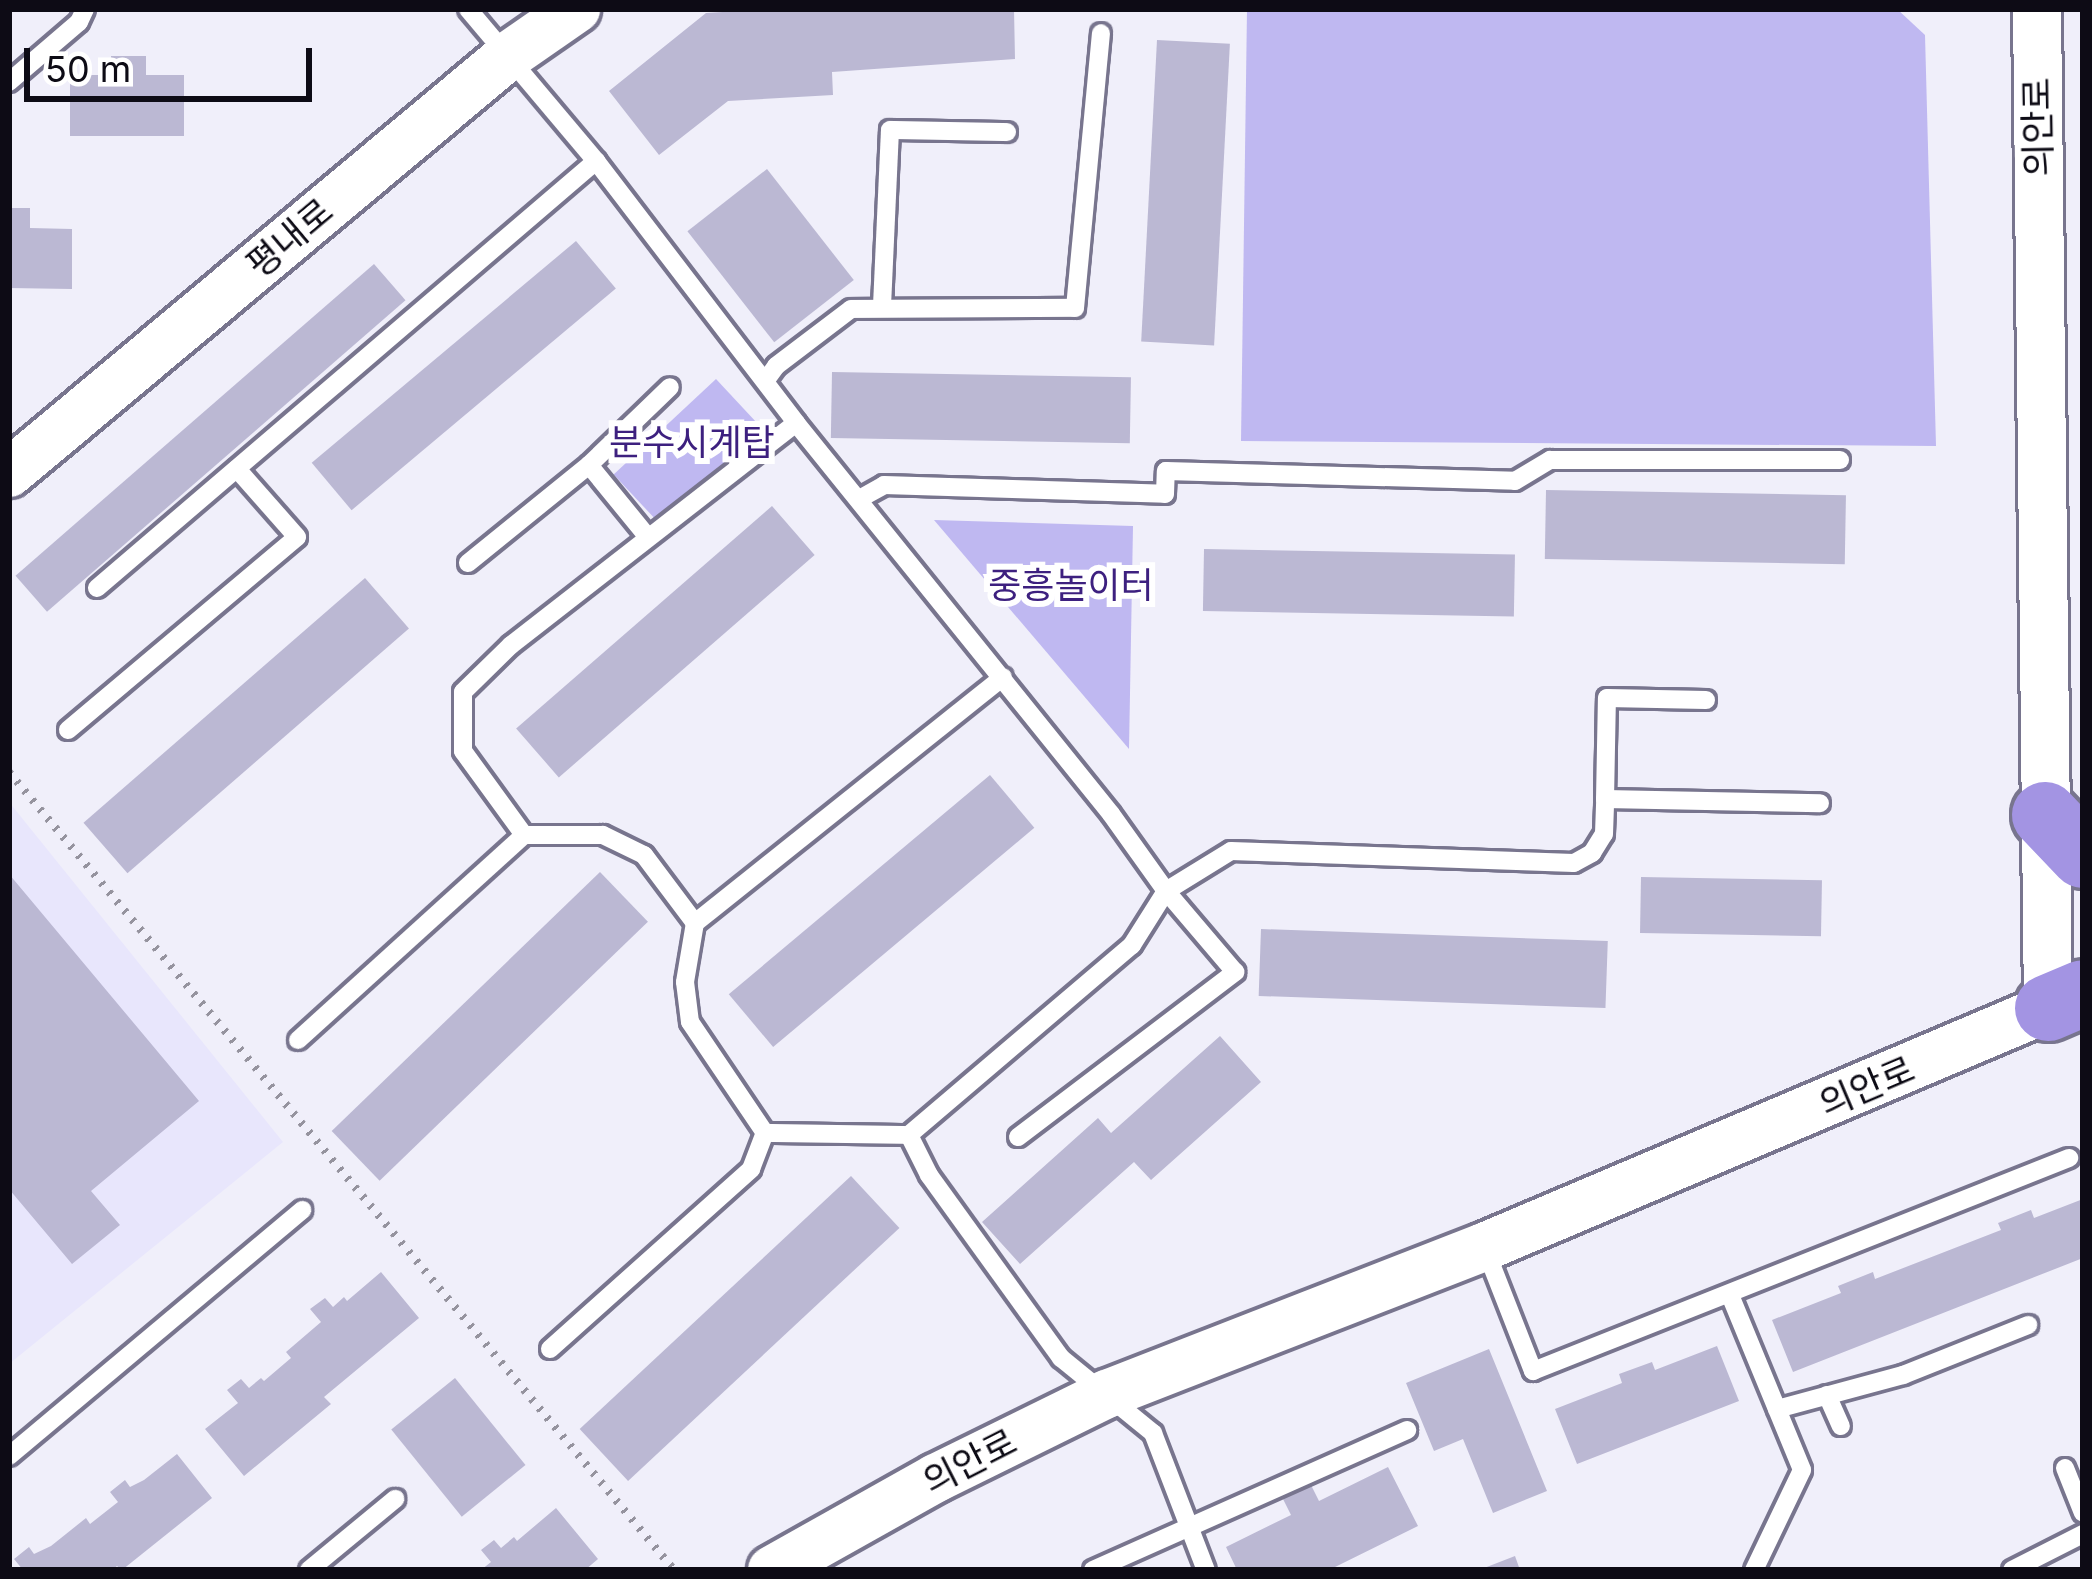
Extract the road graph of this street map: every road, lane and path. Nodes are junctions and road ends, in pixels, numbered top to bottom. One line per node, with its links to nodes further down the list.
1 (85, 9): 7 (lane)
2 (468, 9): 6 (lane)
3 (575, 9): 6 (street, 평내로)
4 (2037, 9): 29 (street, 의안로)
5 (1101, 33): 10 (lane)
6 (508, 56): 9 (lane); 17 (street, 평내로)
7 (9, 82)
8 (1007, 132): 10 (lane)
9 (596, 161): 11 (lane); 16 (lane)
10 (883, 306): 11 (lane)
11 (766, 380): 13 (lane)
12 (670, 387): 15 (lane)
13 (796, 424): 18 (lane); 19 (lane)
14 (1840, 460): 18 (lane)
15 (589, 465): 19 (lane); 20 (lane)
16 (237, 469): 21 (lane); 24 (lane)
17 (9, 473)
18 (861, 498): 22 (lane)
19 (647, 536): 28 (lane)
20 (468, 563)
21 (97, 588)
22 (1003, 677): 30 (lane); 31 (lane)
23 (1706, 700): 26 (lane)
24 (68, 730)
25 (9, 772): 55 (path)
26 (1606, 799): 27 (lane); 30 (lane)
27 (1820, 803)
28 (524, 835): 31 (lane); 33 (lane)
29 (2064, 835): 32 (street, 의안로)
30 (1166, 891): 35 (lane); 36 (lane)
31 (695, 922): 34 (lane)
32 (2066, 1001): 39 (street, 의안로)
33 (298, 1040)
34 (765, 1133): 35 (lane); 42 (lane)
35 (909, 1135): 43 (lane)
36 (1018, 1136)
37 (2069, 1158): 40 (lane)
38 (302, 1210): 48 (lane)
39 (1484, 1247): 40 (lane); 43 (street, 의안로)
40 (1730, 1295): 45 (lane)
41 (2028, 1325): 44 (lane)
42 (550, 1349)
43 (1107, 1394): 52 (lane); 56 (street, 의안로)
44 (1827, 1395): 45 (lane); 46 (lane)
45 (1777, 1408): 59 (lane)
46 (1841, 1426)
47 (1407, 1430): 52 (lane)
48 (9, 1456)
49 (2065, 1468): 51 (lane)
50 (395, 1499): 54 (lane)
51 (2083, 1513)
52 (1187, 1527): 57 (lane); 58 (lane)
53 (2083, 1534): 60 (lane)
54 (309, 1570)
55 (674, 1570)
56 (772, 1570)
57 (1093, 1570)
58 (1206, 1570)
59 (1754, 1570)
60 (2012, 1570)

